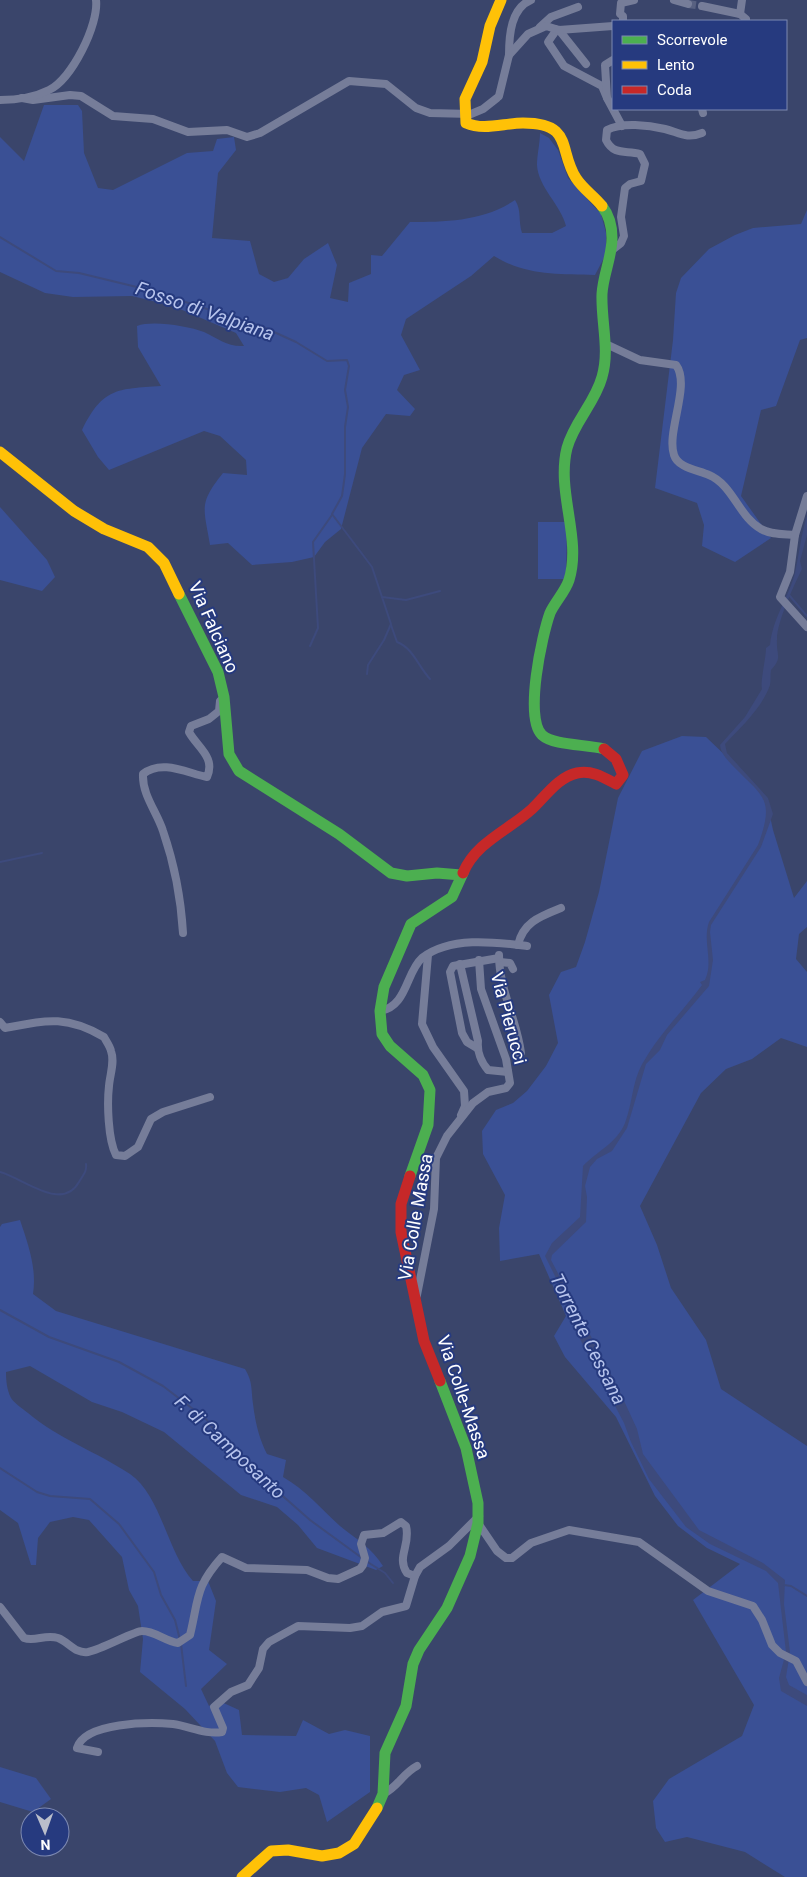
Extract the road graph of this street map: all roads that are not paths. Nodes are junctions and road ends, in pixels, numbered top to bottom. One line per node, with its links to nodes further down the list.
1 (96, 0): 18 (street)
2 (501, 0): 23 (street)
3 (531, 0): 15 (street)
4 (634, 0): 11 (street)
5 (674, 0): 7 (street)
6 (742, 0): 10 (street)
7 (688, 4)
8 (702, 6): 10 (street)
9 (578, 7): 13 (street)
10 (742, 16)
11 (623, 20)
12 (612, 26): 14 (street)
13 (538, 29): 14 (street); 15 (street)
14 (557, 30): 17 (street); 19 (street)
15 (509, 55): 23 (street)
16 (612, 61): 19 (street)
17 (586, 64)
18 (22, 98): 20 (street); 23 (street)
19 (608, 98): 21 (street)
20 (0, 100)
21 (612, 109)
22 (612, 110): 24 (street)
23 (464, 115): 26 (street)
24 (618, 126): 25 (street); 26 (street)
25 (702, 133)
26 (612, 250): 27 (street)
27 (606, 344): 30 (street); 33 (street, Via Colle-Massa)
28 (0, 452): 32 (street, Via Falciano)
29 (807, 496): 30 (street)
30 (795, 535): 31 (street)
31 (807, 627)
32 (224, 697): 33 (street, Via Falciano); 35 (street)
33 (461, 875): 45 (street, Via Colle-Massa)
34 (561, 908): 36 (street)
35 (182, 933)
36 (518, 945): 37 (street); 38 (street)
37 (527, 946)
38 (428, 955): 45 (street); 52 (street)
39 (499, 958): 40 (street); 42 (street); 48 (street)
40 (479, 960): 41 (street); 44 (street, Via Pierucci)
41 (456, 965): 43 (street); 47 (street)
42 (512, 969)
43 (466, 989): 44 (street); 47 (street)
44 (481, 989): 49 (street, Via Pierucci)
45 (380, 1011): 53 (street, Via Colle-Massa)
46 (0, 1022): 51 (street)
47 (477, 1048): 49 (street)
48 (519, 1055)
49 (508, 1072): 50 (street, Via Pierucci)
50 (510, 1083): 52 (street, Via Colle Massa)
51 (210, 1097)
52 (457, 1123): 53 (street, Via Colle Massa)
53 (416, 1299): 54 (street, Via Colle-Massa)
54 (479, 1520): 55 (street); 57 (street); 60 (street, Via Colle-Massa)
55 (415, 1576): 56 (street); 58 (street)
56 (0, 1607)
57 (807, 1682)
58 (98, 1752)
59 (417, 1766): 60 (street)
60 (383, 1794): 61 (street, Via Colle-Massa)
61 (242, 1877)

